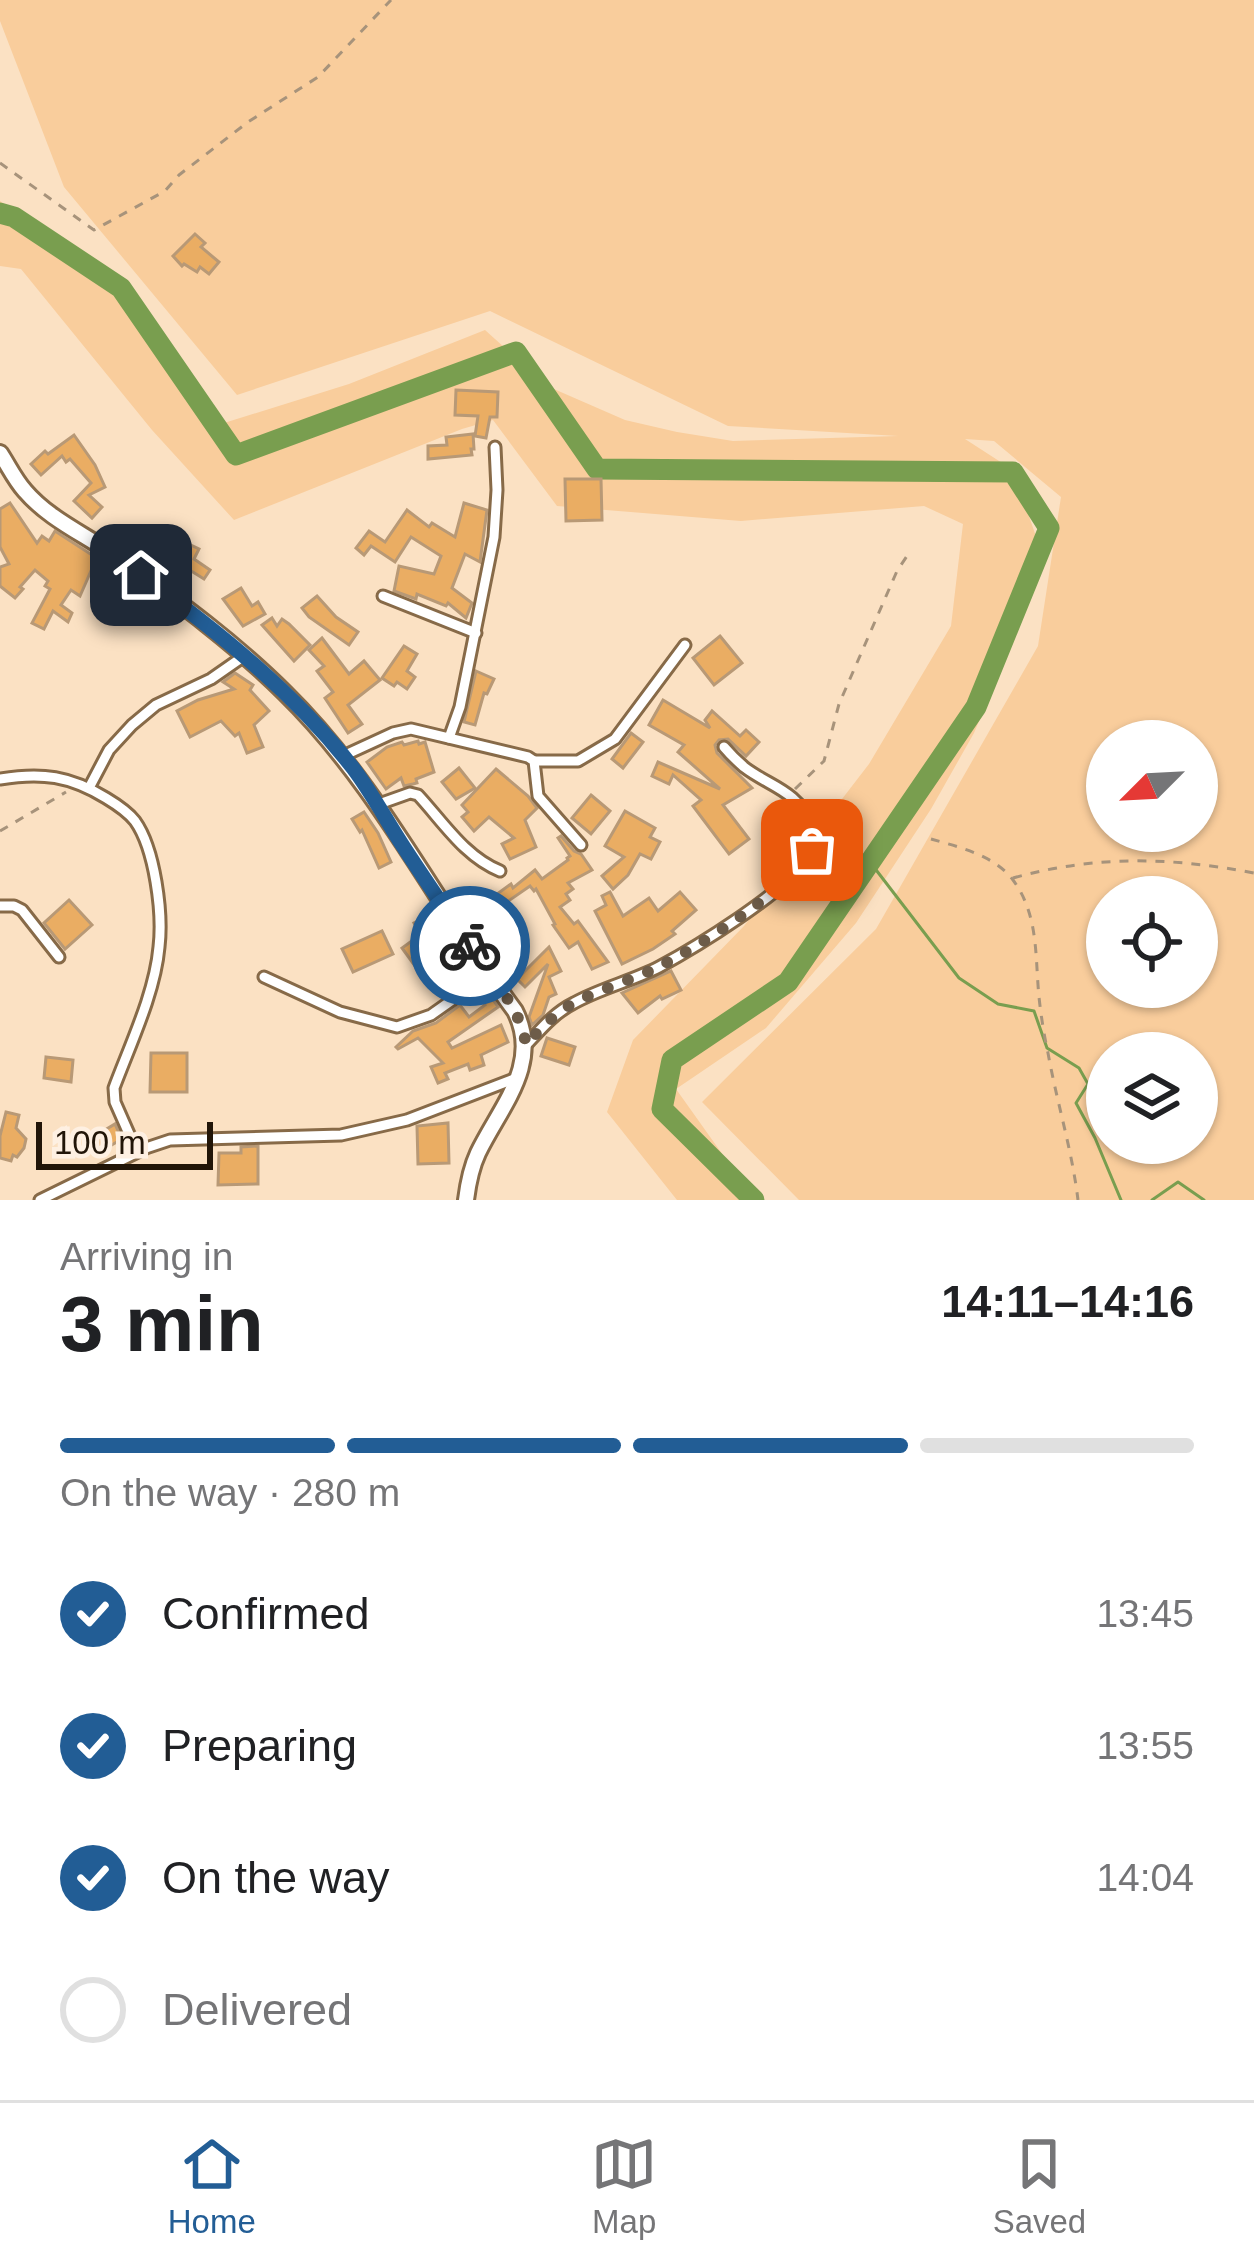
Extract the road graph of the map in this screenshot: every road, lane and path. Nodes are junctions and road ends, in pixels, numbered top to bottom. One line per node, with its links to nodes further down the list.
1 (391, 0): 2 (path)
2 (0, 163)
3 (495, 447): 7 (street)
4 (0, 453): 9 (street)
5 (911, 550): 16 (path)
6 (383, 596): 7 (street)
7 (476, 633): 10 (street)
8 (685, 645): 13 (street)
9 (244, 656): 12 (street); 15 (street)
10 (449, 737): 12 (street); 13 (street)
11 (724, 747): 16 (street)
12 (343, 756): 17 (street)
13 (534, 761): 20 (street)
14 (0, 779): 15 (street)
15 (85, 786): 18 (path); 30 (street)
16 (789, 794): 28 (street)
17 (379, 804): 21 (street); 26 (street)
18 (0, 830)
19 (931, 838): 23 (path)
20 (581, 845)
21 (500, 871)
22 (1254, 873): 23 (path)
23 (1012, 878): 35 (path)
24 (0, 906): 25 (street)
25 (59, 957)
26 (489, 974): 27 (street); 28 (street)
27 (264, 977)
28 (526, 1045): 29 (street)
29 (519, 1077): 30 (street); 34 (street)
30 (137, 1152): 31 (street)
31 (69, 1186): 32 (street); 33 (street)
32 (40, 1200)
33 (73, 1200)
34 (466, 1200)
35 (1078, 1200)

